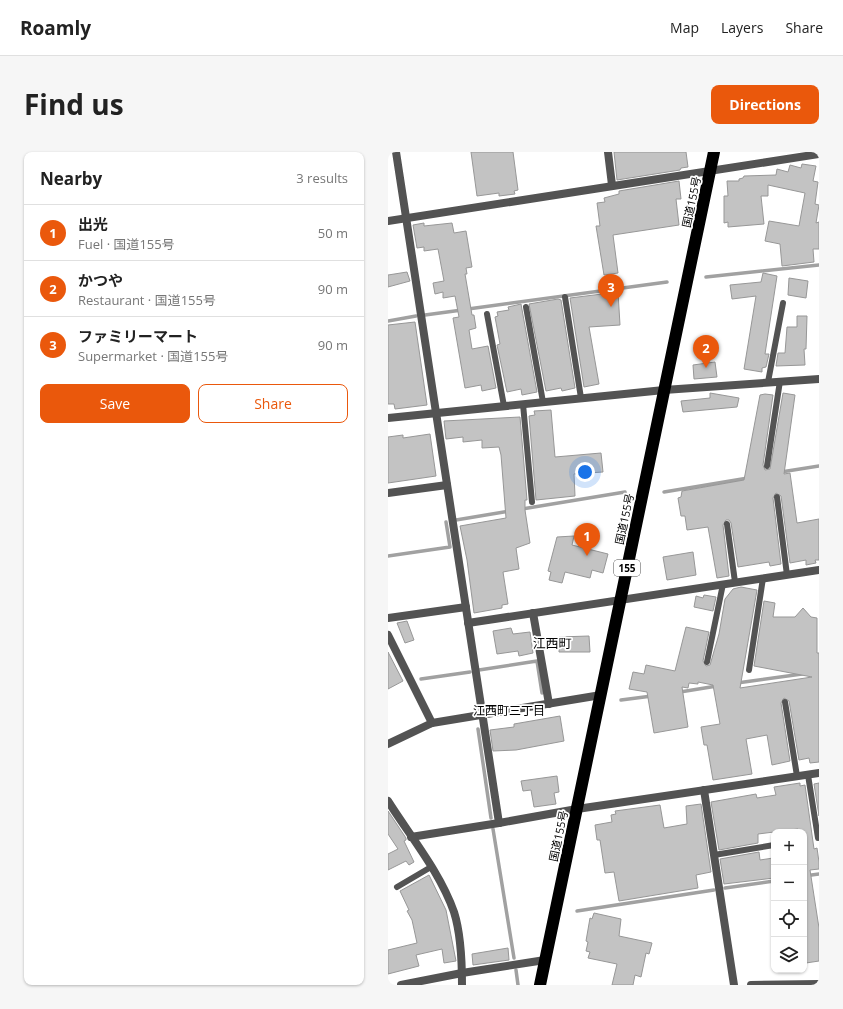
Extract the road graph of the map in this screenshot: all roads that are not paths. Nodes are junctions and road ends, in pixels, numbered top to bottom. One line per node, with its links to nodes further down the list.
1 (396, 152): 7 (street)
2 (608, 152): 6 (street)
3 (714, 152): 5 (highway, 国道155号 / 155)
4 (819, 154): 5 (street)
5 (711, 170): 6 (street); 16 (highway, 国道155号 / 155)
6 (612, 185): 7 (street)
7 (406, 218): 8 (street); 21 (street)
8 (388, 221)
9 (565, 297): 17 (lane)
10 (783, 303): 14 (lane)
11 (526, 307): 18 (lane)
12 (487, 314): 20 (lane)
13 (819, 379): 15 (street)
14 (768, 382): 15 (street); 16 (street)
15 (780, 382): 23 (lane)
16 (664, 390): 17 (street); 34 (highway, 国道155号 / 155)
17 (581, 398): 18 (street)
18 (543, 402): 19 (street)
19 (523, 404): 20 (street); 27 (lane)
20 (504, 406): 21 (street)
21 (435, 413): 22 (street); 24 (street)
22 (388, 418)
23 (767, 466)
24 (447, 485): 25 (street); 35 (street)
25 (388, 493)
26 (777, 497): 30 (lane)
27 (532, 502)
28 (727, 524): 32 (lane)
29 (819, 570): 30 (street)
30 (787, 575): 31 (street)
31 (763, 578): 32 (street); 41 (lane)
32 (736, 582): 33 (street)
33 (724, 584): 34 (street); 40 (lane)
34 (620, 600): 36 (street); 42 (highway, 国道155号 / 155)
35 (466, 607): 37 (street); 38 (street)
36 (533, 613): 38 (street); 44 (street)
37 (388, 618)
38 (468, 623): 45 (street)
39 (388, 635): 46 (street)
40 (707, 662)
41 (749, 670)
42 (601, 694): 44 (street); 53 (highway, 国道155号 / 155)
43 (785, 702): 50 (lane)
44 (549, 704): 45 (street)
45 (483, 716): 46 (street); 54 (street)
46 (432, 723): 47 (street)
47 (388, 744)
48 (819, 773): 49 (street)
49 (808, 775): 50 (street); 56 (lane)
50 (797, 776): 51 (street)
51 (704, 790): 53 (street); 58 (street)
52 (388, 801): 55 (street)
53 (577, 809): 54 (street); 61 (highway, 国道155号 / 155)
54 (500, 823): 55 (street)
55 (411, 837): 59 (street)
56 (818, 838)
57 (771, 845): 58 (lane)
58 (714, 855): 67 (street)
59 (431, 867): 60 (lane); 62 (street)
60 (397, 887)
61 (545, 960): 62 (street); 66 (highway, 国道155号 / 155)
62 (462, 973): 64 (street); 65 (street)
63 (819, 984): 69 (street)
64 (401, 985)
65 (462, 985)
66 (540, 985)
67 (734, 985)
68 (751, 985): 69 (street)
69 (791, 985)

